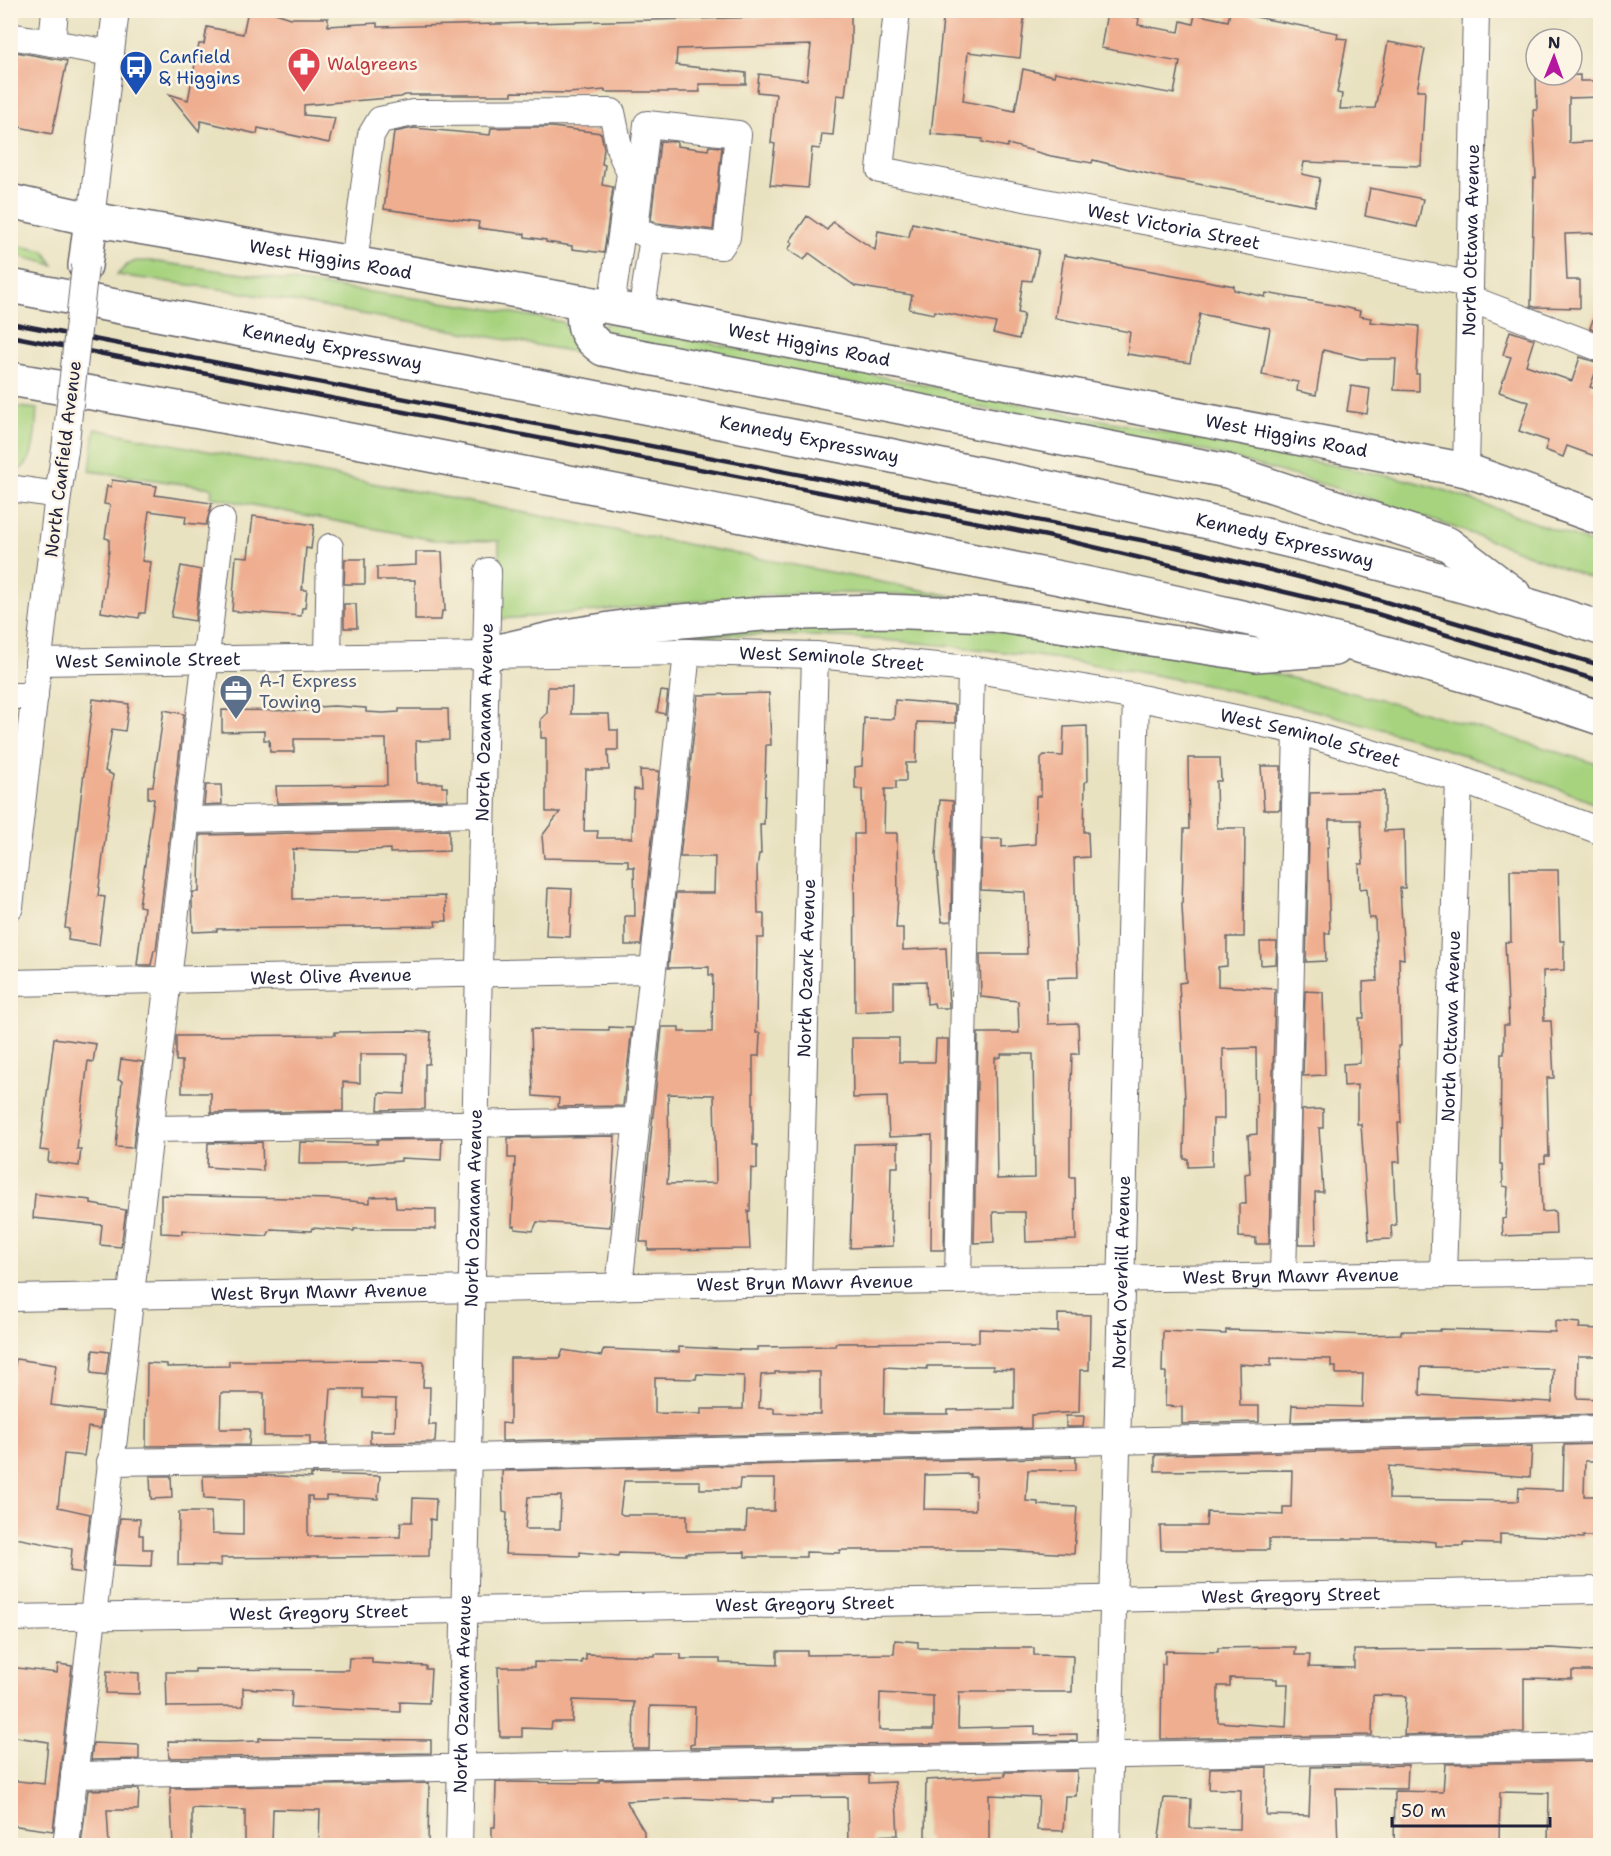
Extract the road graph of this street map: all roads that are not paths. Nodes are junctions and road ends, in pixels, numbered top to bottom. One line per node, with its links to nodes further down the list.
1 (55, 10): 6 (street)
2 (116, 10): 7 (street, North Canfield Avenue)
3 (897, 10): 14 (street, West Victoria Street)
4 (1476, 10): 14 (street, North Ottawa Avenue)
5 (10, 36): 6 (street)
6 (52, 43): 7 (street)
7 (111, 53): 9 (street, North Canfield Avenue)
8 (10, 201): 9 (main road, West Higgins Road)
9 (91, 219): 11 (main road, West Higgins Road); 12 (main road, North Canfield Avenue)
10 (653, 238): 10 (street); 15 (street)
11 (354, 263): 15 (main road, West Higgins Road); 15 (street)
12 (85, 266): 20 (street, North Canfield Avenue, bridge)
13 (10, 286): 25 (main road, Kennedy Expressway)
14 (1468, 291): 16 (street, West Victoria Street); 18 (street, North Ottawa Avenue)
15 (612, 307): 18 (main road, West Higgins Road); 25 (main road)
16 (1600, 348)
17 (10, 379): 27 (main road)
18 (1466, 470): 21 (main road, West Higgins Road)
19 (10, 488): 20 (street)
20 (57, 495): 33 (street, North Canfield Avenue)
21 (1600, 518)
22 (222, 520): 32 (street)
23 (330, 547): 31 (street)
24 (488, 571): 29 (street, North Ozanam Avenue)
25 (1527, 604): 26 (main road, Kennedy Expressway)
26 (1600, 628)
27 (1367, 647): 29 (main road); 37 (main road)
28 (687, 652): 29 (street, West Seminole Street); 30 (street, West Seminole Street); 44 (street)
29 (486, 654): 31 (street, West Seminole Street); 40 (street, North Ozanam Avenue)
30 (815, 655): 34 (street, West Seminole Street); 56 (street, North Ozark Avenue)
31 (328, 657): 32 (street, West Seminole Street)
32 (206, 659): 33 (street, West Seminole Street); 41 (street)
33 (38, 662): 35 (street, North Canfield Avenue)
34 (971, 669): 36 (street, West Seminole Street); 55 (street)
35 (23, 696): 43 (street, North Canfield Avenue)
36 (1136, 697): 38 (street, West Seminole Street); 54 (street, North Overhill Avenue)
37 (1600, 718)
38 (1297, 731): 39 (street, West Seminole Street); 53 (street)
39 (1459, 779): 42 (street, West Seminole Street); 52 (street, North Ottawa Avenue)
40 (482, 814): 41 (street); 45 (street, North Ozanam Avenue)
41 (187, 820): 46 (street)
42 (1600, 831)
43 (10, 907)
44 (652, 970): 45 (street, West Olive Avenue); 48 (street)
45 (479, 974): 46 (street, West Olive Avenue); 49 (street, North Ozanam Avenue)
46 (167, 981): 47 (street, West Olive Avenue); 50 (street)
47 (10, 983)
48 (636, 1121): 49 (street); 57 (street)
49 (475, 1123): 50 (street); 58 (street, North Ozanam Avenue)
50 (150, 1129): 59 (street)
51 (1600, 1272): 52 (street, West Bryn Mawr Avenue)
52 (1443, 1274): 53 (street, West Bryn Mawr Avenue)
53 (1283, 1276): 54 (street, West Bryn Mawr Avenue)
54 (1121, 1278): 55 (street, West Bryn Mawr Avenue); 62 (street, North Overhill Avenue)
55 (958, 1281): 56 (street, West Bryn Mawr Avenue)
56 (798, 1283): 57 (street, West Bryn Mawr Avenue)
57 (619, 1287): 58 (street, West Bryn Mawr Avenue)
58 (472, 1290): 59 (street, West Bryn Mawr Avenue); 63 (street, North Ozanam Avenue)
59 (130, 1297): 60 (street, West Bryn Mawr Avenue); 64 (street)
60 (10, 1298)
61 (1600, 1429): 62 (street)
62 (1117, 1439): 63 (street); 66 (street, North Overhill Avenue)
63 (468, 1457): 64 (street); 67 (street, North Ozanam Avenue)
64 (110, 1462): 68 (street)
65 (1600, 1590): 66 (street, West Gregory Street)
66 (1113, 1598): 67 (street, West Gregory Street); 71 (street, North Overhill Avenue)
67 (464, 1611): 68 (street, West Gregory Street); 72 (street, North Ozanam Avenue)
68 (92, 1617): 69 (street, West Gregory Street); 73 (street)
69 (10, 1618)
70 (1600, 1746): 71 (street)
71 (1109, 1755): 72 (street); 76 (street, North Overhill Avenue)
72 (461, 1767): 73 (street); 75 (street, North Ozanam Avenue)
73 (74, 1775): 74 (street)
74 (66, 1845)
75 (459, 1845)
76 (1107, 1845)

